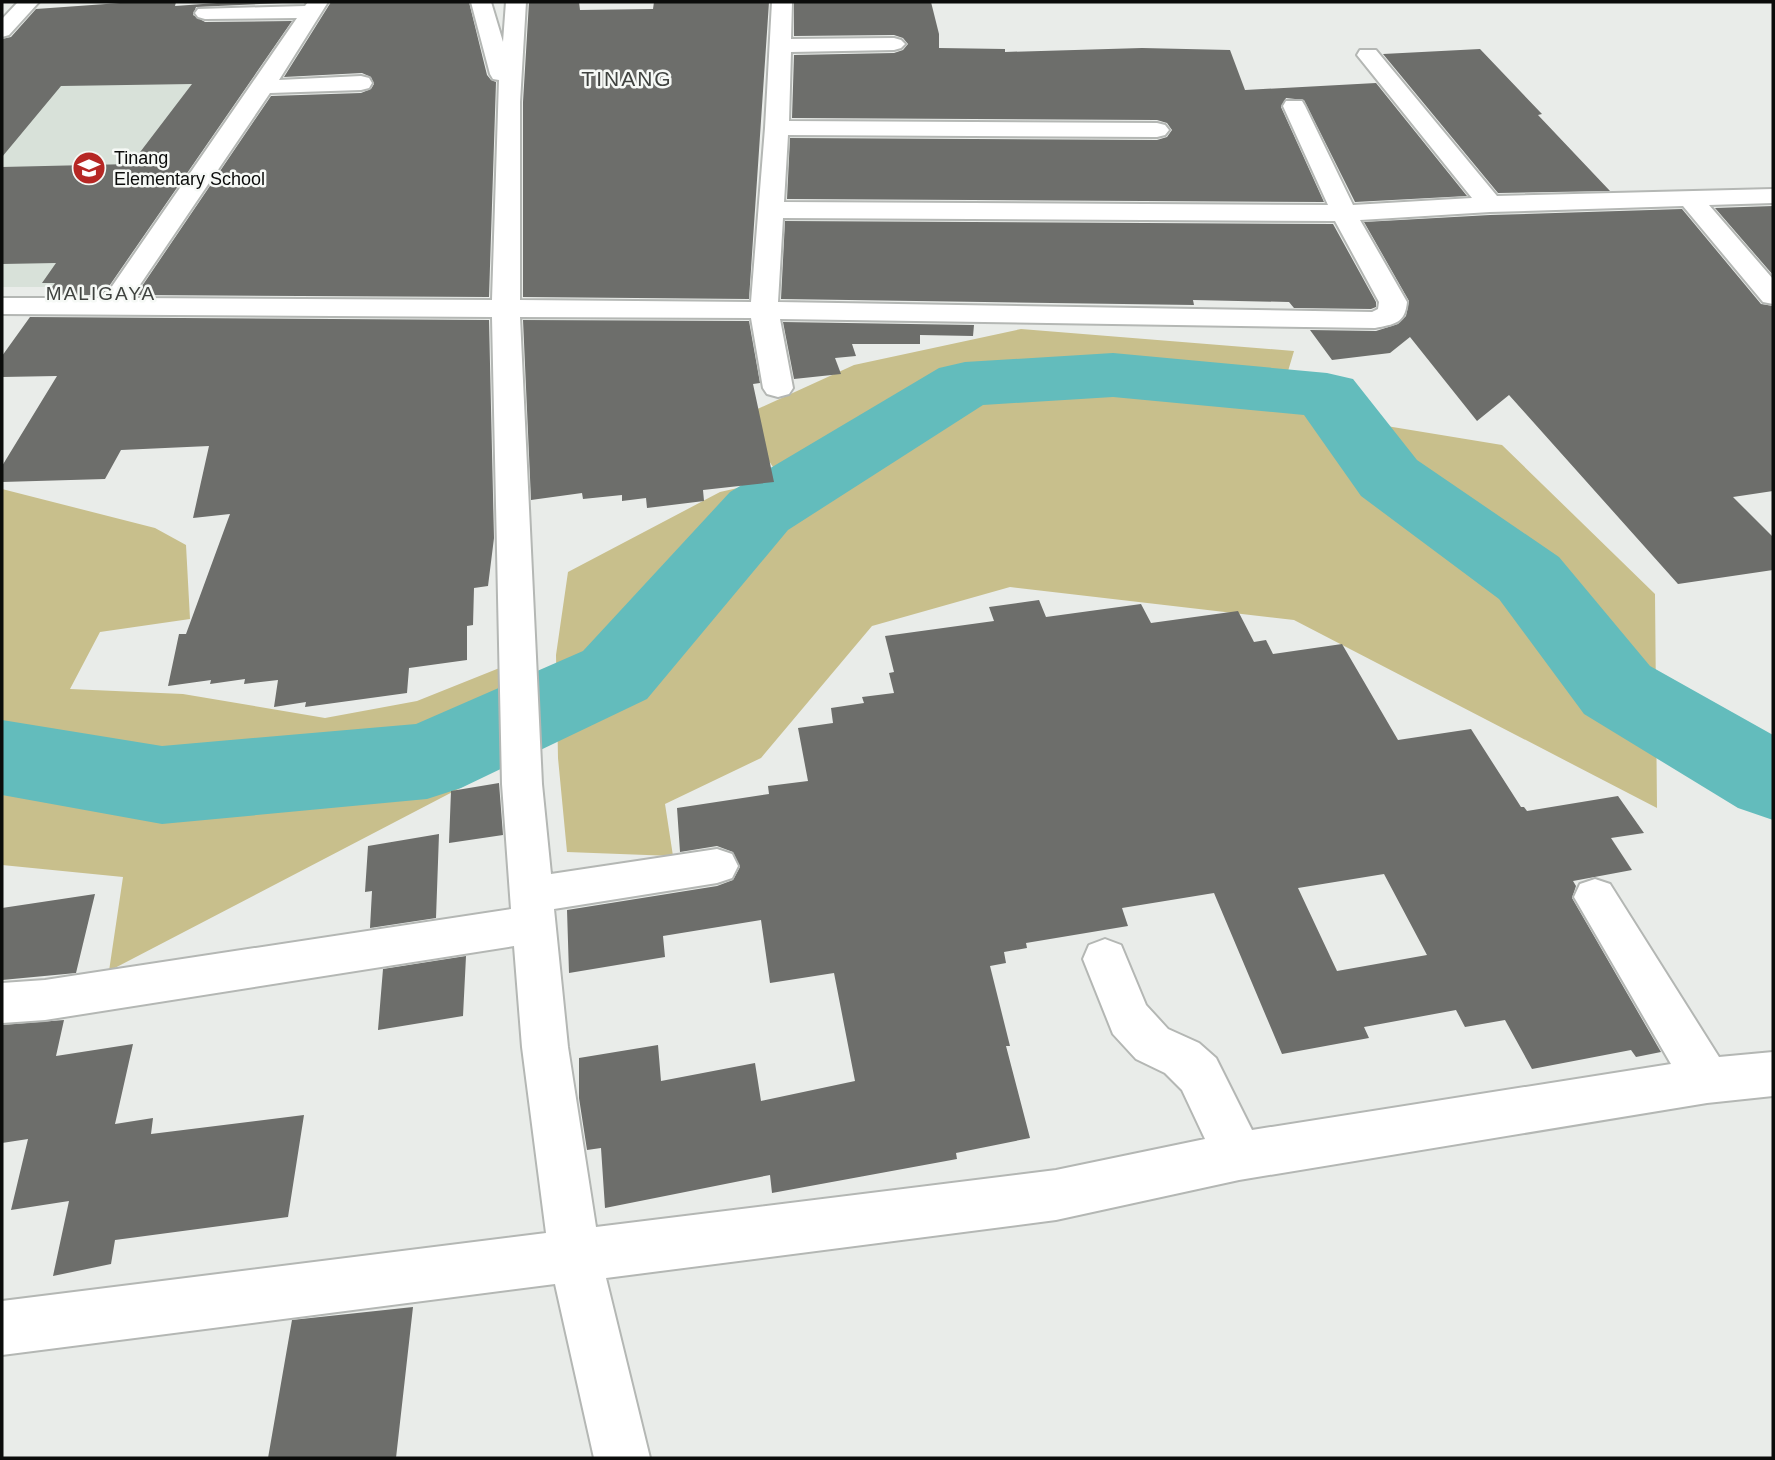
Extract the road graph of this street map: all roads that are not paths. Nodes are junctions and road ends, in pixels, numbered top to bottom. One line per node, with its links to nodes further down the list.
1 (29, 2): 7 (street)
2 (481, 2): 13 (street)
3 (516, 2): 13 (street)
4 (782, 2): 9 (street)
5 (314, 7): 6 (street); 12 (street)
6 (205, 13)
7 (2, 31)
8 (894, 44): 9 (street)
9 (779, 46): 15 (street)
10 (1368, 55): 19 (street)
11 (361, 83): 12 (street)
12 (263, 86): 24 (street)
13 (509, 102): 25 (street)
14 (1294, 106): 21 (street)
15 (777, 128): 16 (street); 20 (street)
16 (1157, 130)
17 (1773, 196): 18 (street)
18 (1690, 199): 19 (street); 22 (street)
19 (1490, 204): 21 (street)
20 (770, 210): 21 (street); 26 (street)
21 (1343, 213): 26 (street)
22 (1773, 296)
23 (2, 306): 24 (street)
24 (111, 307): 25 (street)
25 (506, 308): 26 (street); 30 (street)
26 (764, 310): 27 (street)
27 (778, 388)
28 (717, 866): 30 (street)
29 (1595, 897): 34 (street)
30 (532, 910): 32 (street); 36 (street)
31 (1105, 959): 35 (street)
32 (2, 1003)
33 (1773, 1074): 34 (street)
34 (1707, 1081): 35 (street)
35 (1239, 1156): 36 (street)
36 (573, 1254): 37 (street); 38 (street)
37 (2, 1328)
38 (622, 1458)

